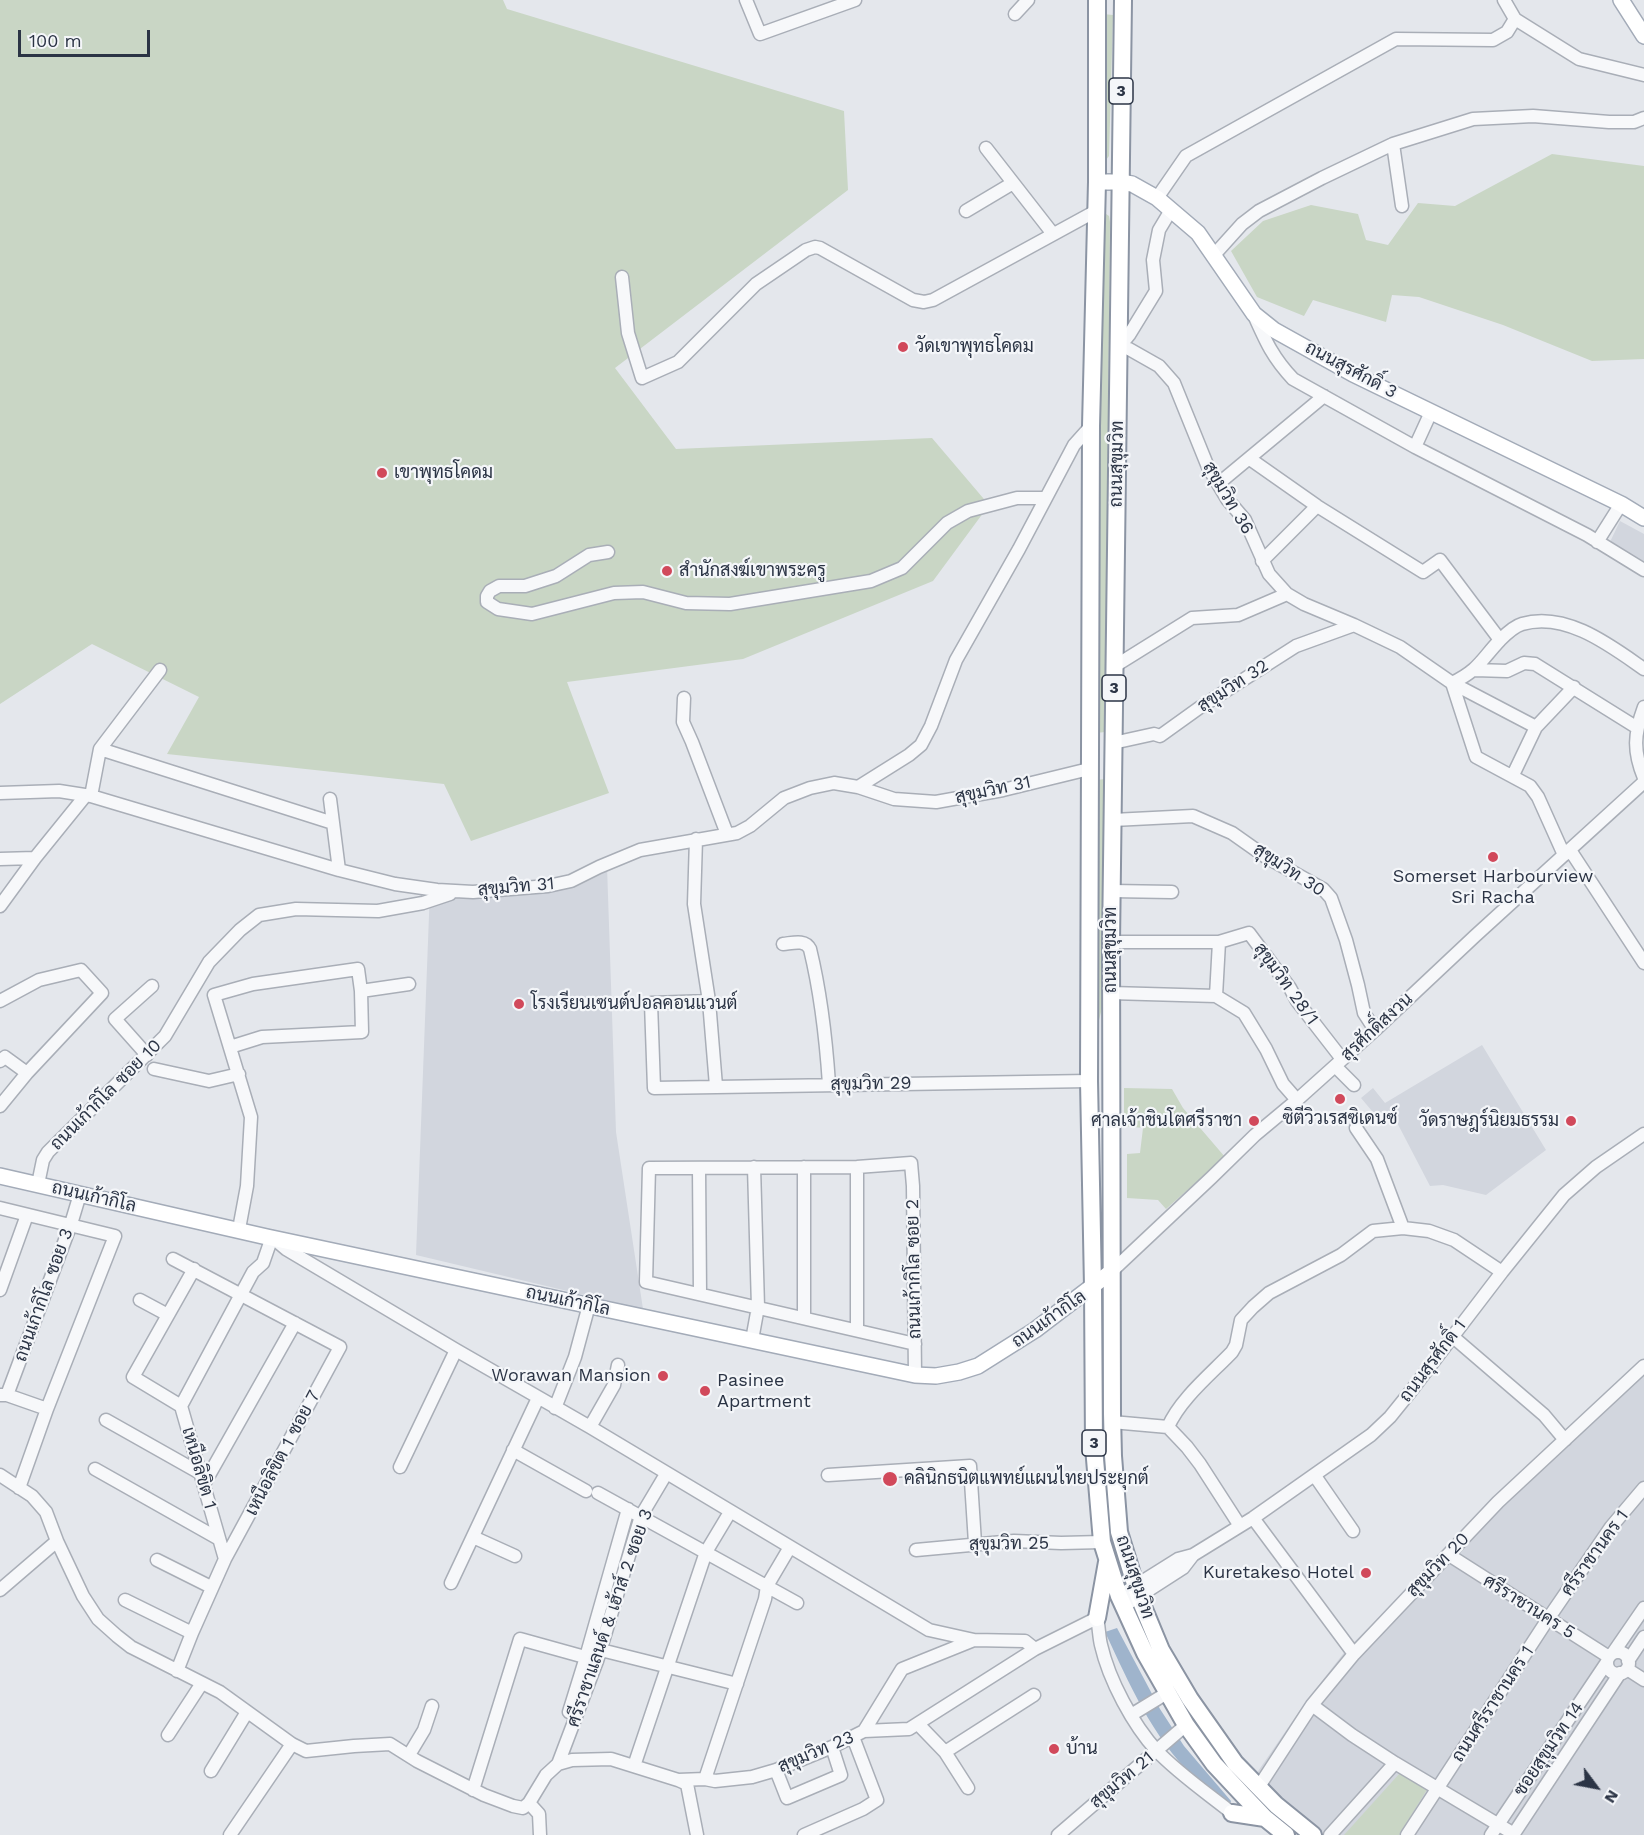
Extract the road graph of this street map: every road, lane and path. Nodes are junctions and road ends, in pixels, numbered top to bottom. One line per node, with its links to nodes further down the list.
1 (746, 0): 2 (street)
2 (855, 0)
3 (1028, 0): 8 (street)
4 (1097, 0): 15 (highway, ถนนสุขุมวิท / 3)
5 (1123, 0): 16 (highway, ถนนสุขุมวิท / 3)
6 (1504, 0): 9 (street)
7 (1620, 0): 10 (main road)
8 (1015, 14)
9 (1515, 19): 11 (street); 18 (street)
10 (1644, 36)
11 (1644, 75)
12 (1644, 118): 13 (street)
13 (1393, 144): 19 (street); 24 (street)
14 (986, 148): 17 (street)
15 (1097, 182): 16 (main road, ถนนสุรศักดิ์ 3); 22 (highway, ถนนสุขุมวิท / 3)
16 (1121, 182): 18 (main road, ถนนสุรศักดิ์ 3); 27 (highway, ถนนสุขุมวิท / 3)
17 (1013, 183): 21 (street); 23 (street)
18 (1157, 198): 20 (main road, ถนนสุรศักดิ์ 3)
19 (1402, 207)
20 (1171, 210): 24 (main road, ถนนสุรศักดิ์ 3); 27 (street)
21 (966, 211)
22 (1096, 211): 23 (street); 30 (highway, ถนนสุขุมวิท / 3)
23 (1053, 234): 25 (street)
24 (1214, 255): 26 (main road, ถนนสุรศักดิ์ 3)
25 (622, 277)
26 (1254, 314): 28 (street); 29 (main road, ถนนสุรศักดิ์ 3)
27 (1120, 346): 33 (street, สุขุมวิท 36); 45 (highway, ถนนสุขุมวิท / 3)
28 (1324, 396): 31 (street); 32 (street)
29 (1431, 412): 31 (street); 35 (main road, ถนนสุรศักดิ์ 3)
30 (1091, 426): 34 (street); 57 (highway, ถนนสุขุมวิท / 3)
31 (1414, 447): 38 (street)
32 (1250, 459): 33 (street); 36 (street)
33 (1218, 484): 40 (street, สุขุมวิท 36)
34 (1045, 498): 39 (street); 61 (street)
35 (1621, 504): 37 (main road, ถนนสุรศักดิ์ 3); 38 (street)
36 (1317, 506): 40 (street); 44 (street)
37 (1644, 518)
38 (1597, 542): 41 (street)
39 (608, 552)
40 (1262, 561): 42 (street, สุขุมวิท 36)
41 (1644, 570)
42 (1287, 594): 43 (street, สุขุมวิท 36); 45 (street)
43 (1354, 625): 49 (street, สุขุมวิท 36); 55 (street, สุขุมวิท 32)
44 (1500, 640): 46 (street); 48 (street)
45 (1115, 666): 55 (highway, ถนนสุขุมวิท / 3)
46 (1644, 669)
47 (160, 670): 56 (street)
48 (1475, 670): 49 (street); 50 (street)
49 (1452, 683): 53 (street, สุขุมวิท 36); 58 (street)
50 (1574, 687): 53 (street); 54 (street)
51 (684, 698): 67 (street)
52 (1644, 707): 54 (street)
53 (1536, 727): 58 (street)
54 (1636, 727): 59 (street)
55 (1113, 743): 65 (highway, ถนนสุขุมวิท / 3)
56 (100, 749): 63 (street); 66 (street)
57 (1089, 769): 61 (street, สุขุมวิท 31); 96 (highway, ถนนสุขุมวิท / 3)
58 (1513, 776): 69 (street)
59 (1644, 778)
60 (1644, 782): 69 (street, สุรศักดิ์สงวน)
61 (858, 787): 67 (street, สุขุมวิท 31)
62 (0, 793): 63 (street, สุขุมวิท 31)
63 (88, 796): 70 (street); 72 (street, สุขุมวิท 31)
64 (330, 799): 66 (street)
65 (1113, 820): 74 (highway, ถนนสุขุมวิท / 3); 88 (street, สุขุมวิท 30)
66 (333, 824): 72 (street)
67 (727, 834): 68 (street, สุขุมวิท 31)
68 (696, 839): 73 (street, สุขุมวิท 31); 87 (street)
69 (1567, 853): 80 (street); 88 (street, สุรศักดิ์สงวน)
70 (35, 858): 71 (street); 76 (street)
71 (0, 859)
72 (339, 870): 73 (street, สุขุมวิท 31)
73 (457, 891): 90 (street, ถนนเก้ากิโล ซอย 10)
74 (1112, 891): 75 (street); 77 (highway, ถนนสุขุมวิท / 3)
75 (1173, 892)
76 (0, 906)
77 (1111, 942): 78 (street, สุขุมวิท 28/1); 84 (highway, ถนนสุขุมวิท / 3)
78 (1219, 942): 85 (street); 92 (street, สุขุมวิท 28/1)
79 (783, 944): 97 (street)
80 (1644, 963)
81 (409, 984): 83 (street)
82 (152, 986): 90 (street)
83 (361, 991): 89 (street); 89 (street)
84 (1111, 993): 85 (street); 119 (highway, ถนนสุขุมวิท / 3)
85 (1216, 996): 100 (street)
86 (0, 1001): 94 (street)
87 (709, 1001): 99 (street); 99 (street, สุขุมวิท 29)
88 (1375, 1030): 92 (street, สุรศักดิ์สงวน)
89 (230, 1047): 95 (street)
90 (147, 1055): 109 (street, ถนนเก้ากิโล ซอย 10)
91 (0, 1061): 94 (street)
92 (1339, 1062): 98 (street); 100 (street, สุรศักดิ์สงวน)
93 (154, 1069): 95 (street)
94 (27, 1073): 101 (street)
95 (239, 1074): 115 (street)
96 (1089, 1081): 97 (street, สุขุมวิท 29); 121 (highway, ถนนสุขุมวิท / 3)
97 (830, 1084): 99 (street, สุขุมวิท 29)
98 (1354, 1085)
99 (716, 1086)
100 (1298, 1100): 119 (street, สุรศักดิ์สงวน)
101 (0, 1106)
102 (1356, 1128): 114 (street)
103 (1644, 1134): 120 (street, ถนนสุรศักดิ์ 1)
104 (754, 1167): 105 (street); 107 (street); 127 (street)
105 (804, 1167): 106 (street); 129 (street)
106 (857, 1167): 131 (street); 134 (street, ถนนเก้ากิโล ซอย 2)
107 (699, 1168): 123 (street); 123 (street)
108 (0, 1176): 109 (main road, ถนนเก้ากิโล)
109 (38, 1184): 110 (main road, ถนนเก้ากิโล)
110 (80, 1194): 113 (street, ถนนเก้ากิโล ซอย 3); 115 (main road, ถนนเก้ากิโล)
111 (0, 1208): 112 (street)
112 (27, 1215): 113 (street); 122 (street)
113 (71, 1224): 139 (street, ถนนเก้ากิโล ซอย 3); 143 (street)
114 (1403, 1228): 120 (street); 147 (street)
115 (238, 1229): 116 (main road, ถนนเก้ากิโล)
116 (269, 1237): 124 (street, เหนือลิขิต 1); 126 (main road, ถนนเก้ากิโล); 135 (street)
117 (173, 1258): 118 (street)
118 (194, 1269): 124 (street); 128 (street)
119 (1111, 1272): 121 (main road, ถนนเก้ากิโล); 145 (highway, ถนนสุขุมวิท / 3)
120 (1502, 1272): 132 (street, ถนนสุรศักดิ์ 1)
121 (1093, 1287): 138 (main road, ถนนเก้ากิโล); 168 (highway, ถนนสุขุมวิท / 3)
122 (0, 1290)
123 (700, 1293): 127 (street)
124 (241, 1295): 130 (street); 141 (street, เหนือลิขิต 1)
125 (140, 1300): 128 (street)
126 (589, 1305): 133 (main road, ถนนเก้ากิโล); 142 (street)
127 (758, 1307): 129 (street); 133 (street)
128 (168, 1315): 141 (street)
129 (804, 1318): 131 (street)
130 (295, 1323): 156 (street); 175 (street, เหนือลิขิต 1 ซอย 7)
131 (857, 1329): 134 (street)
132 (1452, 1336): 148 (street); 155 (street, ถนนสุรศักดิ์ 1)
133 (752, 1340): 138 (main road, ถนนเก้ากิโล)
134 (915, 1344): 138 (street, ถนนเก้ากิโล ซอย 2)
135 (456, 1350): 140 (street); 150 (street)
136 (618, 1365): 146 (street)
137 (1644, 1366): 148 (street, สุขุมวิท 20)
138 (915, 1375)
139 (4, 1395): 143 (street)
140 (538, 1398): 142 (street); 149 (street)
141 (181, 1406): 156 (street, เหนือลิขิต 1)
142 (555, 1408): 146 (street)
143 (47, 1409): 157 (street)
144 (106, 1420): 156 (street)
145 (1112, 1422): 147 (street); 182 (highway, ถนนสุขุมวิท / 3)
146 (590, 1427): 152 (street)
147 (1168, 1427): 163 (street)
148 (1565, 1440): 173 (street, สุขุมวิท 20)
149 (513, 1450): 159 (street); 165 (street)
150 (400, 1467)
151 (95, 1469): 166 (street)
152 (666, 1474): 160 (street); 161 (street, ศรีราชาแลนด์ & เฮ้าส์ 2 ซอย 3)
153 (0, 1475): 157 (street)
154 (828, 1475): 169 (street)
155 (1315, 1476): 162 (street, ถนนสุรศักดิ์ 1); 164 (street)
156 (202, 1479): 166 (street, เหนือลิขิต 1)
157 (19, 1488): 167 (street)
158 (1644, 1488): 188 (street, ศรีราชานคร 1)
159 (628, 1509): 161 (street); 193 (street, ศรีราชาแลนด์ & เฮ้าส์ 2 ซอย 3)
160 (730, 1512): 170 (street); 172 (street)
161 (641, 1516): 172 (street); 193 (street, ศรีราชาแลนด์ & เฮ้าส์ 2 ซอย 3)
162 (1254, 1518): 163 (street, ถนนสุรศักดิ์ 1); 194 (street)
163 (1240, 1526): 182 (street, ถนนสุรศักดิ์ 1)
164 (1353, 1532)
165 (473, 1537): 174 (street); 178 (street)
166 (219, 1539): 175 (street, เหนือลิขิต 1)
167 (57, 1541): 181 (street); 198 (street)
168 (1102, 1542): 169 (street, สุขุมวิท 25); 177 (highway, ถนนสุขุมวิท / 3)
169 (975, 1544): 171 (street, สุขุมวิท 25)
170 (790, 1547): 179 (street); 191 (street)
171 (916, 1550)
172 (706, 1552): 179 (street); 196 (street)
173 (1449, 1555): 188 (street, ศรีราชานคร 5); 194 (street, สุขุมวิท 20)
174 (515, 1556)
175 (225, 1559): 180 (street)
176 (158, 1560): 180 (street)
177 (1107, 1561): 184 (highway, ถนนสุขุมวิท / 3); 187 (highway)
178 (451, 1583)
179 (767, 1586): 185 (street); 201 (street)
180 (212, 1587): 189 (street)
181 (0, 1590)
182 (1137, 1592): 184 (street, ถนนสุรศักดิ์ 1); 226 (highway, ถนนสุขุมวิท / 3)
183 (125, 1600): 189 (street)
184 (1122, 1601): 203 (highway, ถนนสุขุมวิท / 3)
185 (797, 1603)
186 (1644, 1608): 195 (street, ซอยสุขุมวิท 14)
187 (1097, 1618): 192 (street, สุขุมวิท 23); 207 (street)
188 (1548, 1619): 195 (street, ศรีราชานคร 5); 227 (street, ถนนศรีราชานคร 1)
189 (192, 1633): 198 (street)
190 (1644, 1637): 197 (street, ซอยสุขุมวิท 14)
191 (974, 1640): 192 (street); 210 (street)
192 (1035, 1649): 208 (street, สุขุมวิท 23)
193 (593, 1653): 196 (street); 218 (street, ศรีราชาแลนด์ & เฮ้าส์ 2 ซอย 3); 222 (street, ศรีราชาแลนด์ & เฮ้าส์ 2 ซอย 3); 228 (street)
194 (1353, 1653): 204 (street, สุขุมวิท 20)
195 (1610, 1658): 197 (street); 197 (street); 232 (street, ซอยสุขุมวิท 14)
196 (667, 1665): 201 (street); 219 (street)
197 (1625, 1668): 199 (street); 233 (street, ซอยสุขุมวิท 14)
198 (177, 1671): 200 (street)
199 (1644, 1680)
200 (202, 1683): 206 (street); 211 (street)
201 (737, 1684): 223 (street)
202 (1034, 1695): 215 (street)
203 (1162, 1696): 207 (street); 209 (highway, ถนนสุขุมวิท / 3)
204 (1312, 1705): 217 (street); 226 (street, สุขุมวิท 20)
205 (432, 1706): 216 (street)
206 (247, 1712): 212 (street); 221 (street)
207 (1135, 1712): 214 (street)
208 (918, 1724): 210 (street, สุขุมวิท 23); 215 (street)
209 (1182, 1729): 214 (street, สุขุมวิท 21); 231 (highway, ถนนสุขุมวิท / 3)
210 (859, 1734): 213 (street, สุขุมวิท 23); 237 (street)
211 (168, 1735)
212 (292, 1744): 216 (street); 234 (street)
213 (832, 1746): 220 (street, สุขุมวิท 23); 220 (street)
214 (1160, 1747): 230 (street); 238 (street, สุขุมวิท 21)
215 (945, 1752): 225 (street)
216 (409, 1755): 228 (street)
217 (1395, 1763): 227 (street); 241 (street)
218 (558, 1764): 219 (street, สุขุมวิท 23); 222 (street)
219 (634, 1766): 224 (street, สุขุมวิท 23)
220 (776, 1770): 223 (street, สุขุมวิท 23)
221 (211, 1771)
222 (546, 1775): 229 (street)
223 (705, 1779): 224 (street, สุขุมวิท 23)
224 (678, 1780): 236 (street)
225 (968, 1788)
226 (1258, 1788): 240 (highway, ถนนสุขุมวิท / 3)
227 (1437, 1788): 232 (street); 242 (street, ถนนศรีราชานคร 1)
228 (473, 1790): 229 (street)
229 (529, 1803): 235 (street)
230 (1232, 1813): 231 (highway)
231 (1265, 1818): 239 (highway, ถนนสุขุมวิท / 3)
232 (1495, 1830): 233 (street)
233 (1514, 1834)
234 (230, 1835)
235 (540, 1835)
236 (697, 1835)
237 (804, 1835)
238 (1058, 1835)
239 (1286, 1835)
240 (1313, 1835)
241 (1330, 1835)
242 (1407, 1835)

